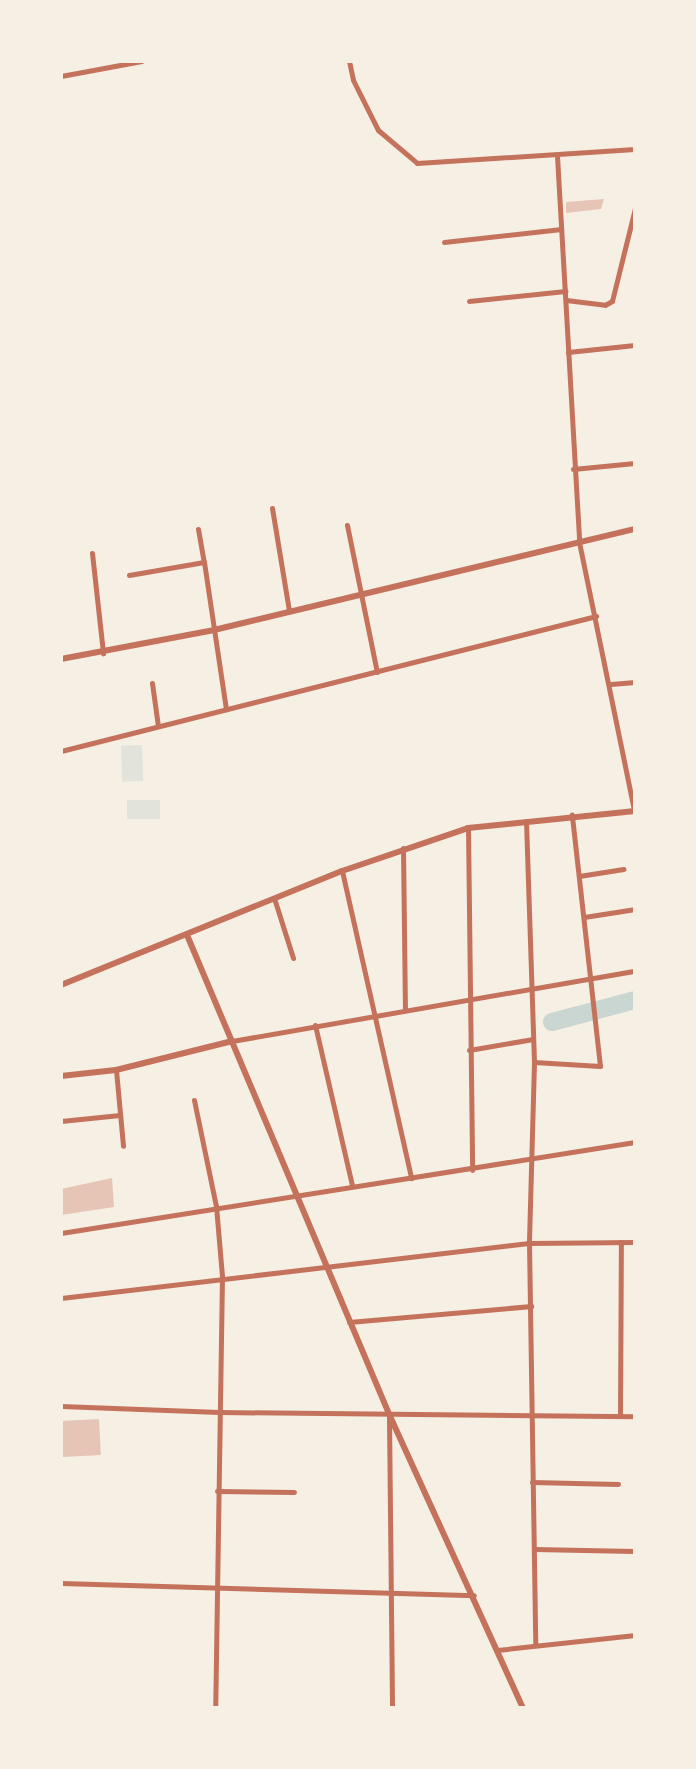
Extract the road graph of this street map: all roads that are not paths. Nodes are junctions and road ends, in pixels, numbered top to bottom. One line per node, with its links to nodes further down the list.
1 (142, 61): 3 (street)
2 (349, 61): 5 (street)
3 (61, 76)
4 (635, 149): 5 (street)
5 (557, 156): 7 (street)
6 (635, 208): 10 (street)
7 (561, 229): 8 (street); 9 (street)
8 (443, 242)
9 (565, 291): 10 (street); 11 (street)
10 (566, 300): 13 (street)
11 (469, 302)
12 (635, 345): 13 (street)
13 (568, 352): 15 (street)
14 (635, 463): 15 (street)
15 (573, 469): 20 (street)
16 (272, 508): 25 (street)
17 (347, 525): 24 (street)
18 (635, 528): 20 (street)
19 (198, 529): 22 (street)
20 (579, 542): 24 (street); 26 (street)
21 (92, 552): 28 (street)
22 (204, 562): 23 (street); 27 (street)
23 (129, 575)
24 (362, 594): 25 (street); 30 (street)
25 (289, 611): 27 (street)
26 (596, 616): 30 (street); 33 (street)
27 (214, 630): 28 (street); 34 (street)
28 (103, 653): 29 (street)
29 (61, 659)
30 (377, 672): 34 (street)
31 (635, 682): 33 (street)
32 (152, 684): 35 (street)
33 (611, 684): 37 (street)
34 (226, 709): 35 (street)
35 (158, 726): 36 (street)
36 (61, 751)
37 (634, 811): 38 (street)
38 (572, 815): 39 (street); 44 (street)
39 (526, 820): 40 (street); 53 (street)
40 (468, 828): 41 (street); 54 (street)
41 (403, 848): 43 (street); 55 (street)
42 (623, 869): 44 (street)
43 (342, 871): 45 (street); 56 (street)
44 (579, 876): 47 (street)
45 (274, 898): 48 (street); 49 (street)
46 (635, 909): 47 (street)
47 (584, 917): 51 (street)
48 (187, 934): 52 (street); 59 (street)
49 (293, 958)
50 (635, 971): 51 (street)
51 (592, 978): 53 (street); 61 (street)
52 (61, 985)
53 (532, 987): 54 (street); 58 (street)
54 (470, 997): 55 (street); 60 (street)
55 (405, 1010): 56 (street)
56 (374, 1014): 57 (street); 71 (street)
57 (315, 1025): 59 (street); 72 (street)
58 (533, 1040): 60 (street); 61 (street)
59 (232, 1041): 62 (street); 73 (street)
60 (469, 1050): 70 (street)
61 (534, 1062): 69 (street)
62 (116, 1070): 63 (street); 65 (street)
63 (61, 1076)
64 (194, 1101): 74 (street)
65 (120, 1115): 66 (street); 68 (street)
66 (61, 1121)
67 (635, 1142): 69 (street)
68 (123, 1146)
69 (531, 1160): 70 (street); 78 (street)
70 (472, 1170): 71 (street)
71 (411, 1178): 72 (street)
72 (352, 1185): 73 (street)
73 (299, 1193): 74 (street); 79 (street)
74 (216, 1206): 75 (street); 80 (street)
75 (61, 1233)
76 (621, 1241): 77 (street); 78 (street); 88 (street)
77 (635, 1242)
78 (529, 1243): 79 (street); 82 (street)
79 (326, 1267): 80 (street); 83 (street)
80 (222, 1276): 81 (street); 85 (street)
81 (61, 1298)
82 (531, 1306): 83 (street); 86 (street)
83 (349, 1322): 87 (street)
84 (61, 1406): 85 (street)
85 (219, 1412): 87 (street); 92 (street)
86 (531, 1413): 87 (street); 88 (street); 90 (street)
87 (389, 1414): 98 (street); 99 (street)
88 (620, 1415): 89 (street)
89 (635, 1416)
90 (532, 1482): 91 (street); 94 (street)
91 (618, 1484)
92 (217, 1491): 93 (street); 97 (street)
93 (293, 1492)
94 (534, 1549): 95 (street); 101 (street)
95 (634, 1551)
96 (61, 1583): 97 (street)
97 (216, 1589): 98 (street); 103 (street)
98 (394, 1595): 99 (street); 104 (street)
99 (474, 1595): 102 (street)
100 (635, 1635): 101 (street)
101 (535, 1644): 102 (street)
102 (497, 1650): 105 (street)
103 (215, 1708)
104 (392, 1708)
105 (523, 1708)

